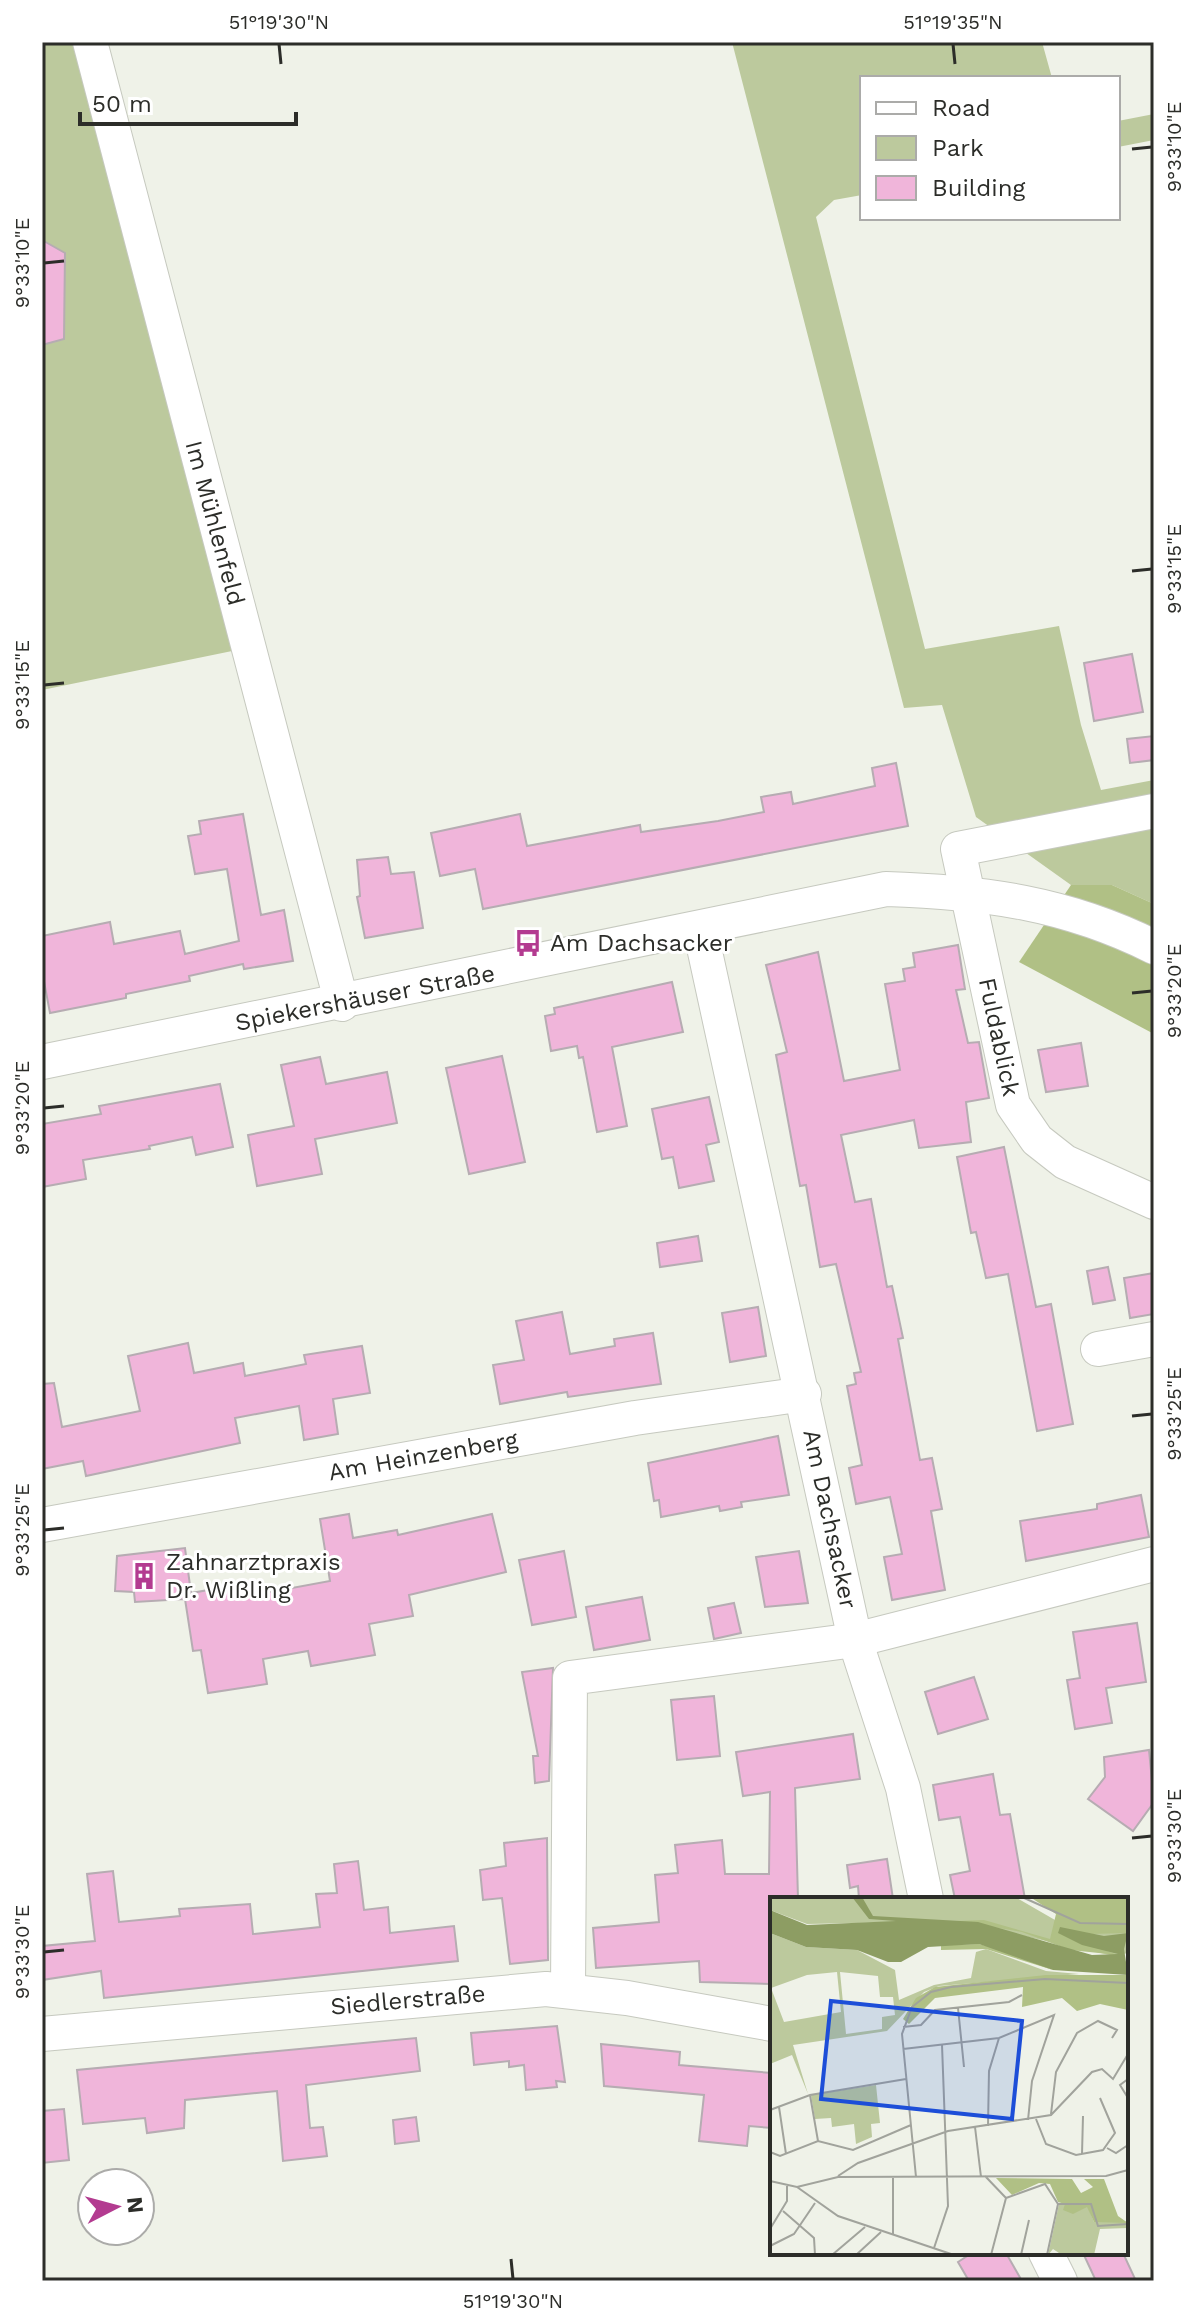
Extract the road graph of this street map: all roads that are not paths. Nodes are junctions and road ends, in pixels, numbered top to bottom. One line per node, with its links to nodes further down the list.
1 (90, 42): 6 (street, Im Mühlenfeld)
2 (1154, 811): 3 (street, Fuldablick)
3 (967, 892): 4 (street, Spiekershäuser Straße); 5 (street, Spiekershäuser Straße); 8 (street, Fuldablick)
4 (700, 929): 6 (street, Spiekershäuser Straße); 11 (street, Am Dachsacker)
5 (1154, 947)
6 (342, 1004): 7 (street, Spiekershäuser Straße)
7 (42, 1062)
8 (1154, 1202)
9 (1154, 1339): 10 (street)
10 (1098, 1349)
11 (804, 1394): 12 (street, Am Heinzenberg); 14 (street, Am Dachsacker)
12 (42, 1525)
13 (1154, 1564): 14 (street)
14 (855, 1640): 15 (street, Am Dachsacker); 16 (street, Am Dachsacker)
15 (926, 1897)
16 (568, 1991): 17 (street, Siedlerstraße); 18 (street, Siedlerstraße)
17 (770, 2024)
18 (42, 2034)
19 (1047, 2255): 20 (street)
20 (1060, 2281)

